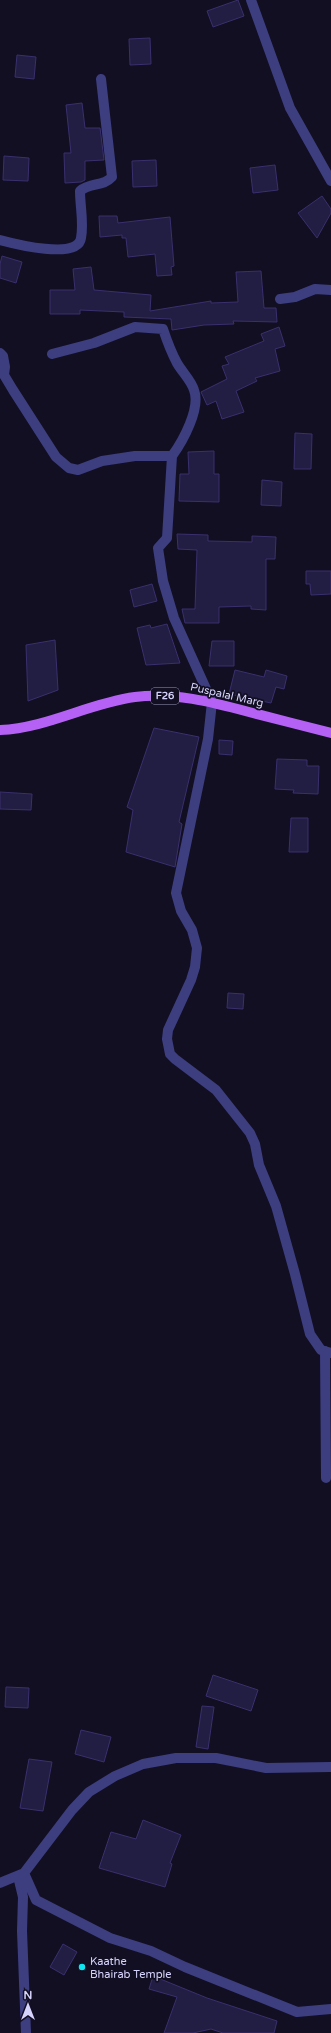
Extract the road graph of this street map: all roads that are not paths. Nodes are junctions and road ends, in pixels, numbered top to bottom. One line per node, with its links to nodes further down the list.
1 (251, 0): 3 (street)
2 (101, 79): 4 (street)
3 (331, 181)
4 (0, 240)
5 (331, 290): 6 (street)
6 (280, 299)
7 (0, 353): 9 (street)
8 (52, 354): 9 (street)
9 (172, 456): 10 (street)
10 (212, 702): 11 (main road, Puspalal Marg / F26); 12 (main road, Puspalal Marg / F26); 13 (street)
11 (0, 730)
12 (331, 733)
13 (328, 1352): 14 (street)
14 (326, 1478)
15 (331, 1768): 16 (street)
16 (21, 1875): 17 (street); 18 (street); 19 (street)
17 (0, 1883)
18 (331, 2009)
19 (26, 2033)

